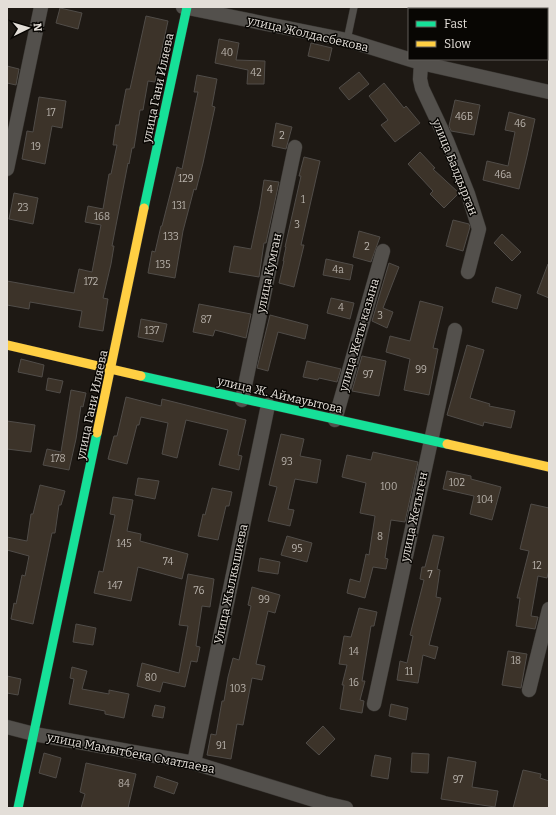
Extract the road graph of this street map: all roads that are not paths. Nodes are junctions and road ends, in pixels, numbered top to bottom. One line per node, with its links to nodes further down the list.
1 (42, 7): 10 (street)
2 (185, 7): 4 (street, улица Жолдасбекова); 15 (street, улица Гани Иляева)
3 (354, 7): 4 (lane)
4 (347, 40): 5 (street, улица Жолдасбекова)
5 (408, 59)
6 (411, 60): 7 (street, улица Жолдасбекова)
7 (421, 63): 8 (street, улица Жолдасбекова); 12 (street, улица Балдырган)
8 (549, 92)
9 (296, 147): 16 (street, улица Кумган)
10 (7, 169)
11 (383, 251): 18 (street, улица Жеты казына)
12 (468, 272)
13 (455, 330): 19 (street, улица Жетыген)
14 (7, 345): 15 (street, улица Ж. Аймауытова)
15 (112, 369): 16 (street, улица Ж. Аймауытова); 25 (street, улица Гани Иляева)
16 (242, 400): 17 (street, улица Ж. Аймауытова)
17 (268, 405): 18 (street, улица Ж. Аймауытова); 26 (street, Улица Жылкышиева)
18 (335, 420): 19 (street, улица Ж. Аймауытова)
19 (431, 441): 20 (street, улица Ж. Аймауытова); 23 (street, улица Жетыген)
20 (549, 467)
21 (549, 609): 22 (street)
22 (529, 690)
23 (374, 704)
24 (7, 727): 25 (street, улица Мамытбека Сматлаева)
25 (34, 734): 26 (street, улица Мамытбека Сматлаева); 28 (street, улица Гани Иляева)
26 (194, 764): 27 (street, улица Мамытбека Сматлаева)
27 (323, 805): 29 (street, улица Мамытбека Сматлаева)
28 (18, 808)
29 (346, 808)

